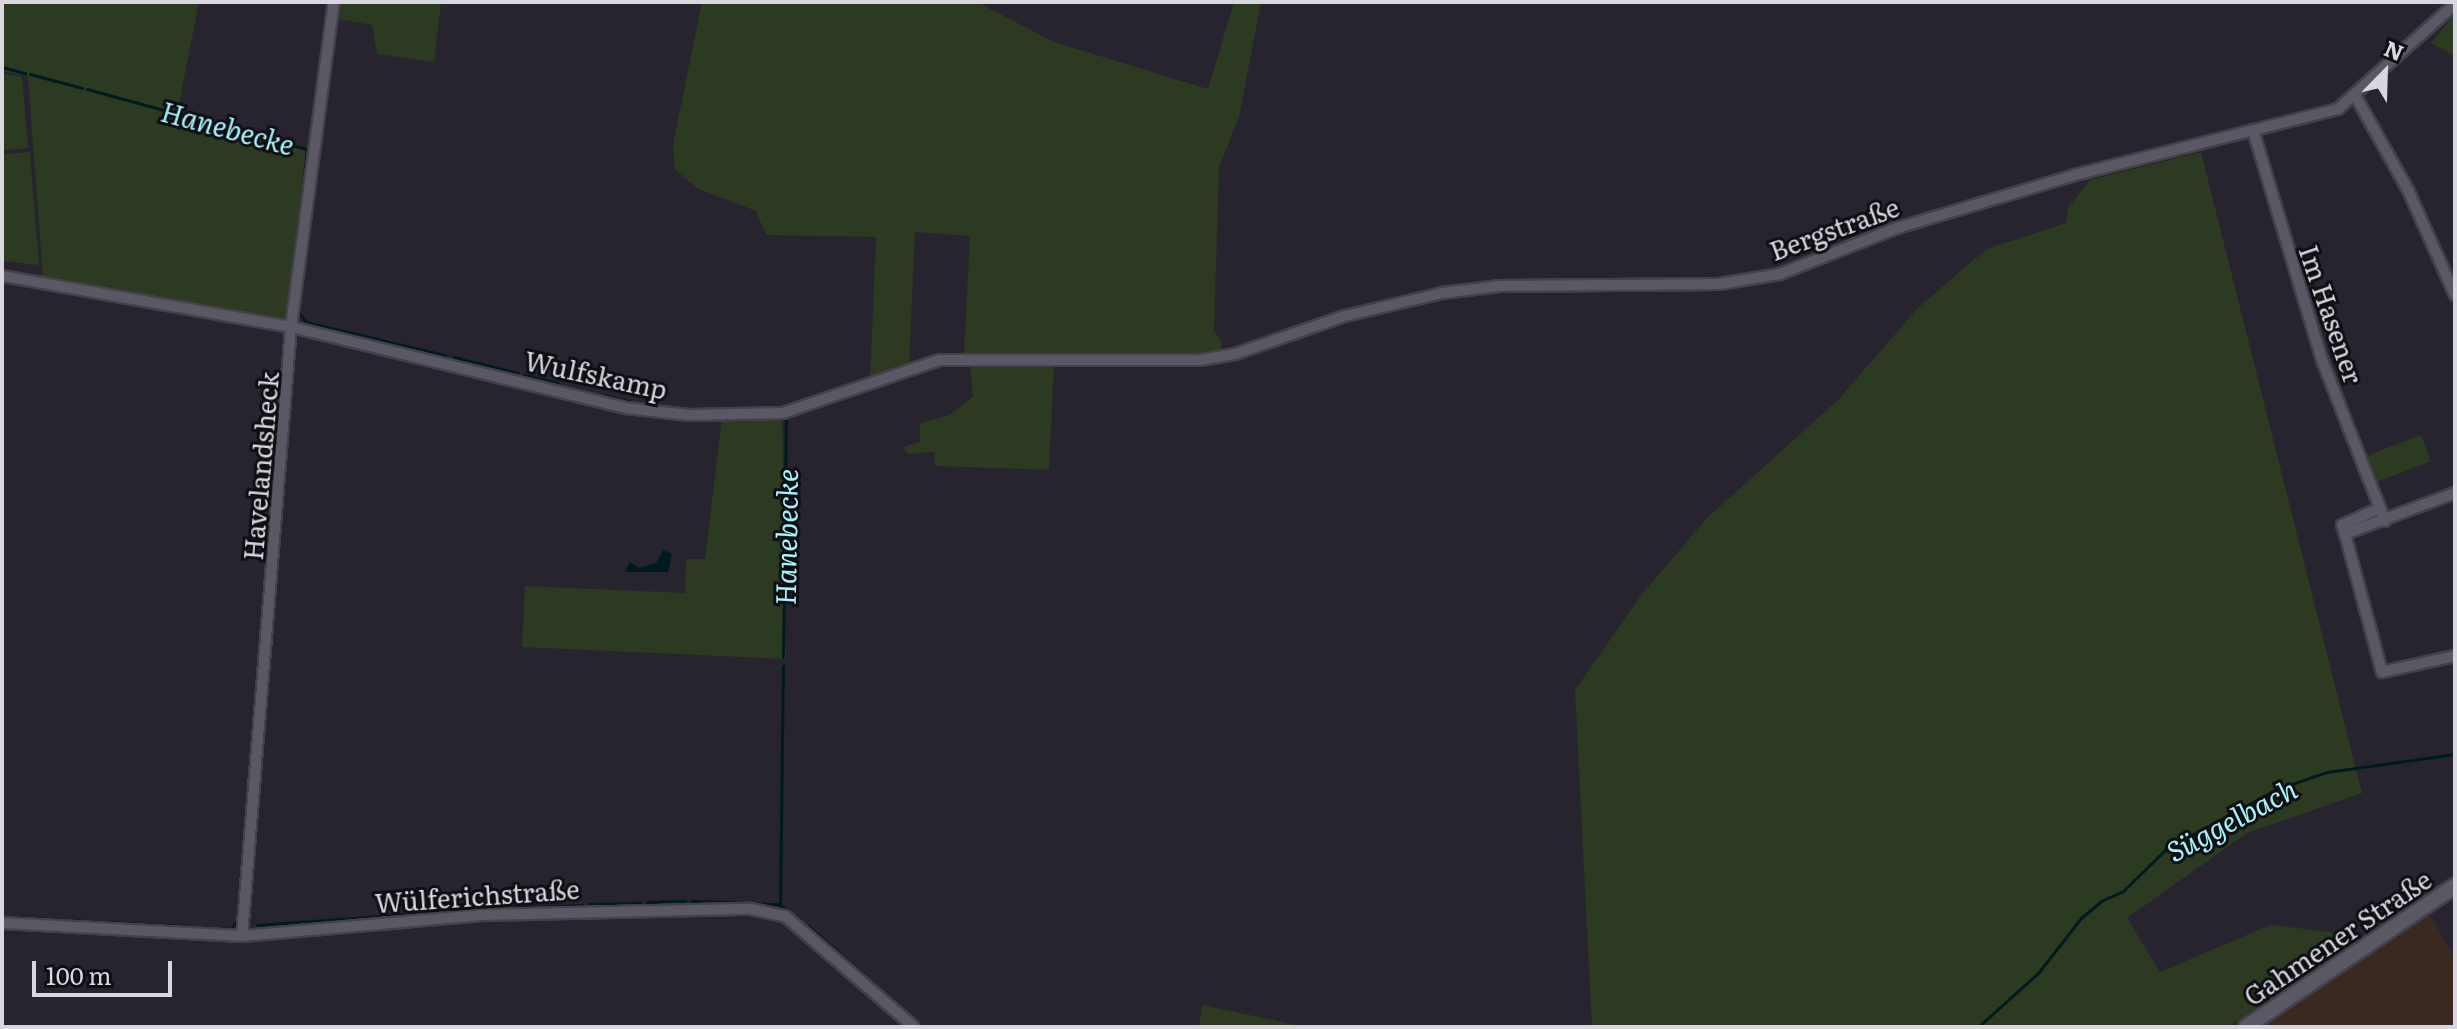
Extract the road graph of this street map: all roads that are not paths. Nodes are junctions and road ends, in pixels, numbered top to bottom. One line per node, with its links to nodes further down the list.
1 (334, 2): 7 (street, Havelandsheck)
2 (2455, 4): 3 (street, Bergstraße)
3 (2356, 97): 4 (street, Bergstraße); 6 (street)
4 (2253, 130): 8 (street, Bergstraße); 10 (street, Im Hasener)
5 (2, 276): 7 (street, Wulfskamp)
6 (2455, 295)
7 (291, 327): 8 (street, Wulfskamp); 16 (street, Havelandsheck)
8 (1183, 360)
9 (2455, 493): 11 (street)
10 (2380, 508): 11 (street, Im Hasener); 12 (street)
11 (2385, 521): 12 (street)
12 (2345, 534): 13 (street)
13 (2455, 656)
14 (2455, 886): 18 (main road, Gahmener Straße)
15 (2, 923): 16 (street, Wülferichstraße)
16 (242, 936): 17 (street, Wülferichstraße)
17 (914, 1027)
18 (2246, 1027)

